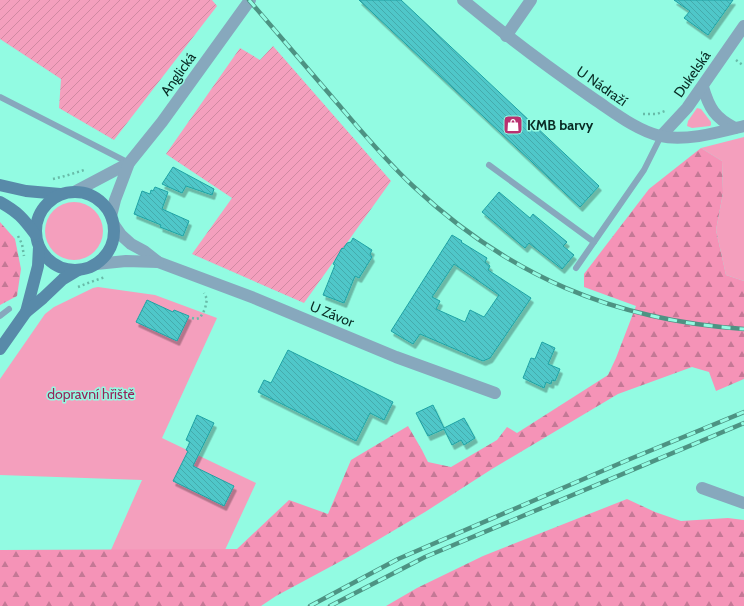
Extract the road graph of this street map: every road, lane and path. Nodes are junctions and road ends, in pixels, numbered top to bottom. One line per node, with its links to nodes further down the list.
1 (250, 0): 12 (street, Anglická)
2 (464, 0): 5 (street, U Nádraží)
3 (530, 0): 5 (street)
4 (744, 26): 6 (street, Dukelská)
5 (506, 36): 11 (street, U Nádraží)
6 (703, 88): 10 (street); 11 (street, Dukelská)
7 (0, 97): 12 (lane)
8 (671, 108): 9 (path)
9 (641, 114)
10 (740, 127): 11 (street, U Nádraží)
11 (661, 136): 23 (lane)
12 (129, 163): 17 (street, Anglická); 20 (street, Anglická)
13 (489, 165): 23 (lane)
14 (90, 168): 15 (path)
15 (51, 179)
16 (0, 185): 18 (main road)
17 (76, 191): 18 (main road); 20 (main road)
18 (60, 194): 22 (main road)
19 (0, 202): 22 (main road)
20 (113, 221): 26 (street, U Závor); 27 (main road)
21 (15, 231): 25 (path)
22 (35, 234): 24 (main road)
23 (594, 242): 28 (lane)
24 (39, 247): 29 (main road); 34 (main road)
25 (25, 261)
26 (158, 262): 27 (street, U Závor); 38 (street, U Závor)
27 (96, 264): 29 (main road)
28 (576, 268)
29 (79, 270): 34 (main road)
30 (109, 276): 31 (path)
31 (74, 289)
32 (198, 289): 36 (path)
33 (9, 309): 35 (lane)
34 (26, 312): 37 (main road)
35 (0, 316)
36 (192, 318)
37 (0, 349)
38 (496, 393)
39 (702, 488): 40 (street)
40 (744, 503)

